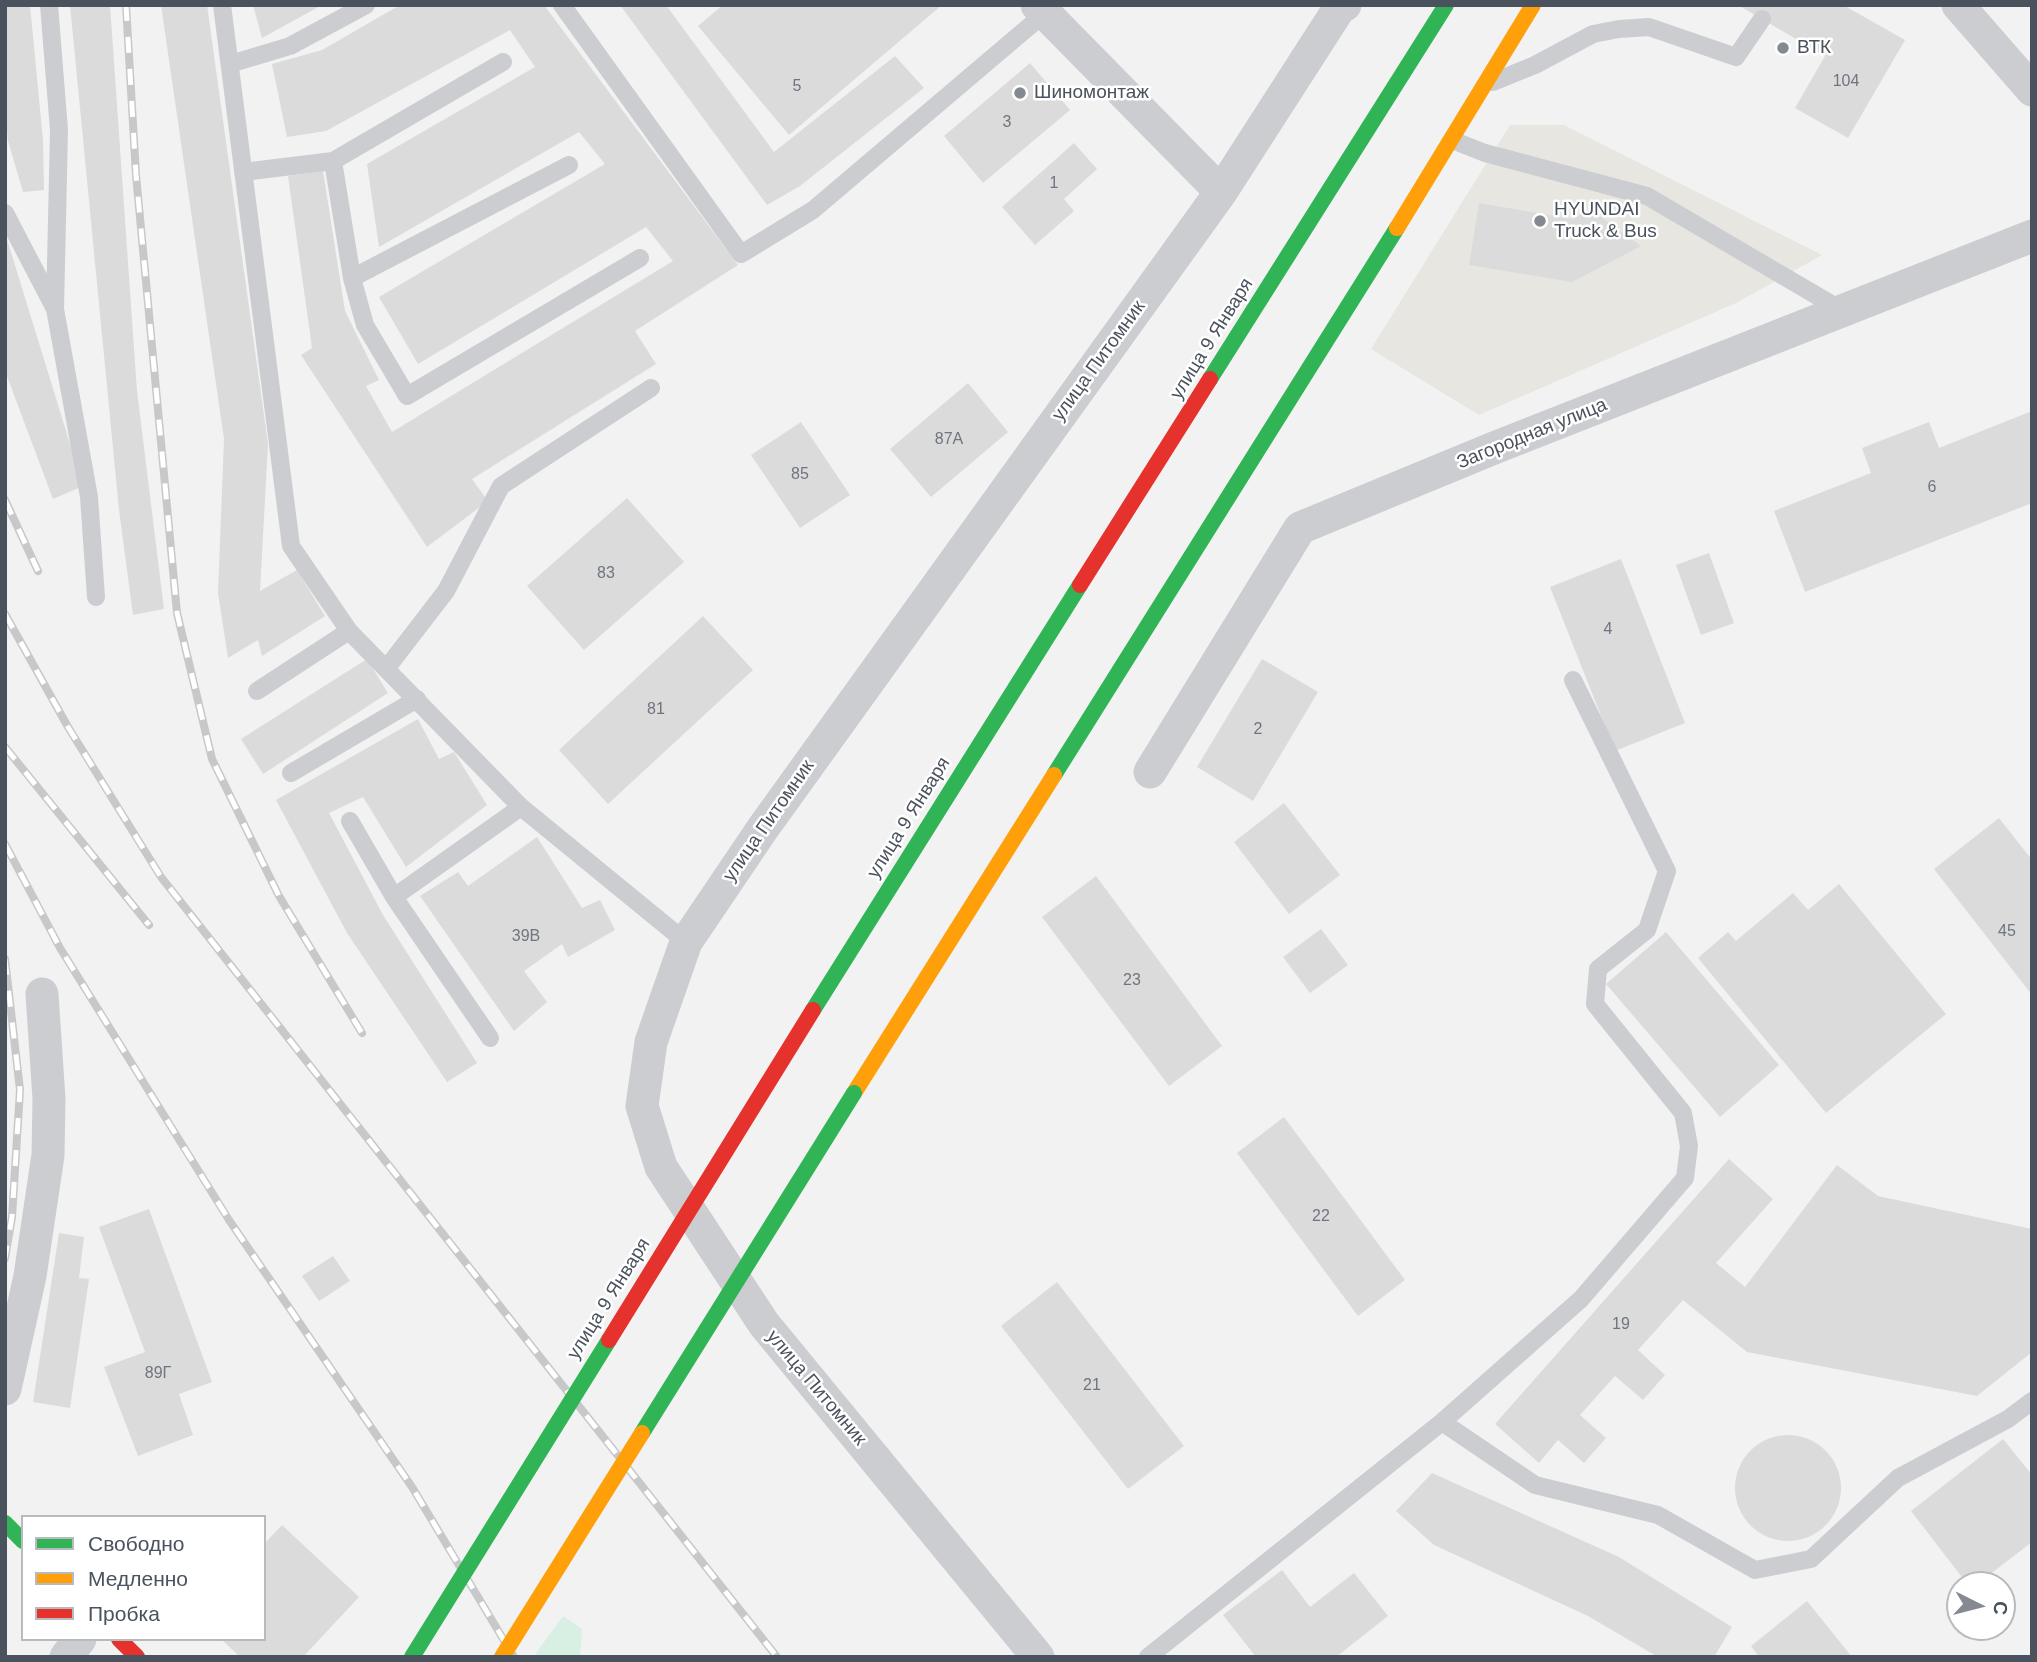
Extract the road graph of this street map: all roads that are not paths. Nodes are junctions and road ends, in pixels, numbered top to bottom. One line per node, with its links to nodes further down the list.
1 (49, 5): 24 (lane)
2 (222, 5): 12 (lane)
3 (366, 5): 12 (lane)
4 (562, 5): 9 (lane)
5 (1345, 5): 19 (street, улица Питомник)
6 (1446, 5): 50 (main road, улица 9 Января, bridge)
7 (1533, 5): 13 (main road)
8 (1958, 5): 14 (street)
9 (1041, 9): 19 (street)
10 (1762, 19): 13 (lane)
11 (503, 62): 16 (lane)
12 (230, 64): 18 (lane)
13 (1484, 86): 15 (main road)
14 (2032, 90)
15 (1452, 140): 25 (lane); 51 (main road, bridge)
16 (333, 161): 18 (lane); 23 (lane)
17 (569, 165): 23 (lane)
18 (243, 172): 28 (lane)
19 (1221, 192): 38 (street, улица Питомник)
20 (5, 214): 24 (lane)
21 (2032, 236): 25 (street, Загородная улица)
22 (640, 258): 23 (lane)
23 (352, 278)
24 (55, 309): 27 (lane)
25 (1843, 311): 33 (street, Загородная улица)
26 (651, 388): 29 (lane)
27 (96, 597)
28 (349, 632): 29 (lane); 31 (lane)
29 (386, 669): 32 (lane)
30 (1573, 680): 43 (lane)
31 (257, 691)
32 (417, 699): 34 (lane); 35 (lane)
33 (1150, 772)
34 (291, 773)
35 (521, 807): 37 (lane); 38 (lane)
36 (350, 821): 37 (lane)
37 (394, 897): 40 (lane)
38 (686, 942): 52 (street, улица Питомник)
39 (42, 994): 41 (street)
40 (489, 1038)
41 (5, 1389)
42 (2032, 1401): 43 (lane)
43 (1442, 1422): 53 (lane)
44 (5, 1523): 45 (main road)
45 (21, 1539)
46 (78, 1641): 48 (street)
47 (121, 1641): 49 (main road)
48 (66, 1657)
49 (137, 1657)
50 (412, 1657)
51 (502, 1657)
52 (1038, 1657)
53 (1148, 1657)

